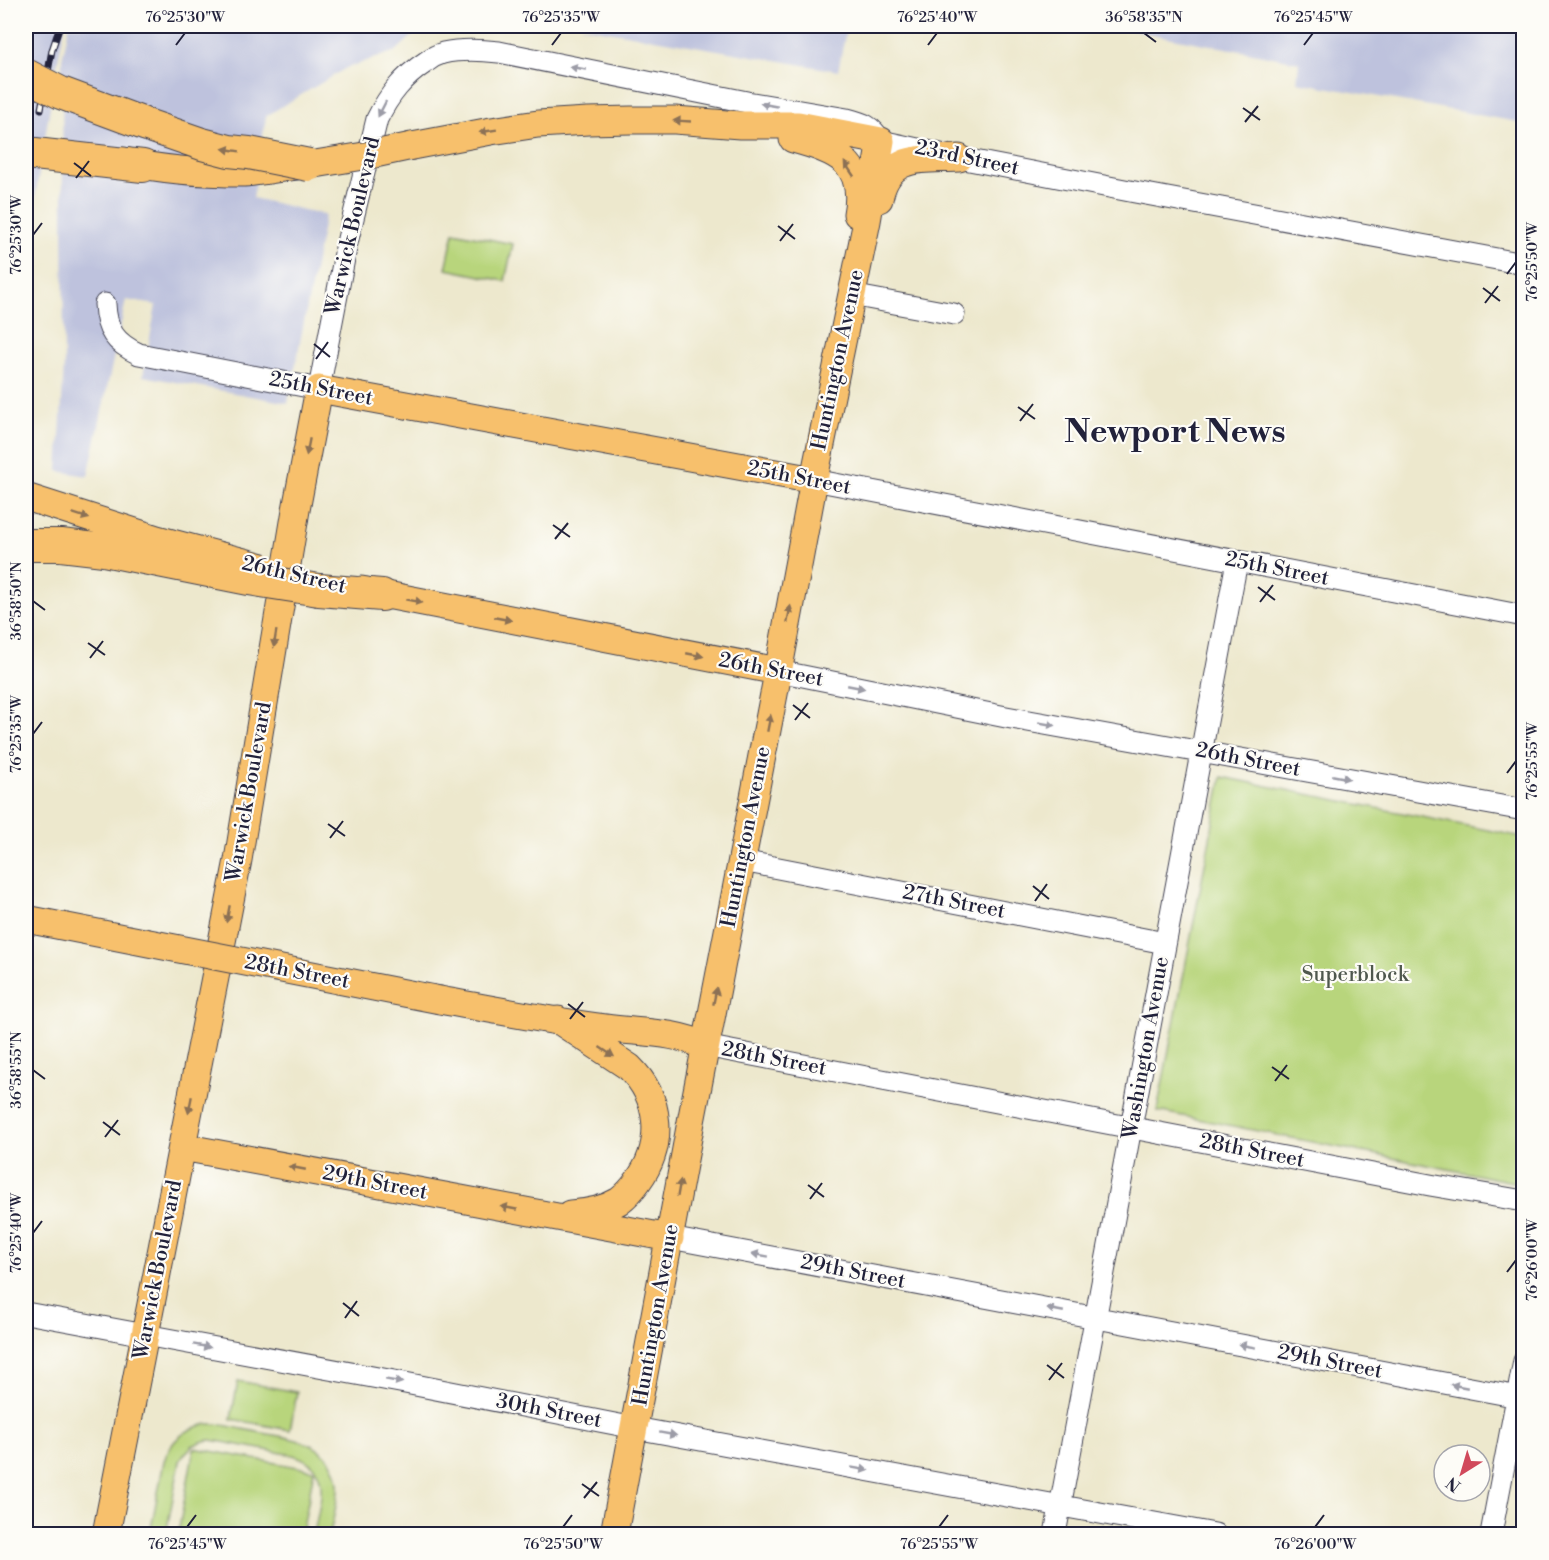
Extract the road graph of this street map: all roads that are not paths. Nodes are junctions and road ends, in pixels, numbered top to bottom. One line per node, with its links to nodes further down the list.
1 (420, 66): 5 (street, 23rd Street, one-way to 1); 15 (street, Warwick Boulevard, one-way to 15)
2 (26, 75): 8 (highway, one-way to 2, bridge)
3 (740, 125): 5 (main road); 8 (main road, one-way to 8, bridge); 10 (main road, one-way to 3)
4 (26, 136): 9 (main road)
5 (881, 141): 7 (street, 23rd Street); 10 (main road, Huntington Avenue)
6 (26, 153): 9 (highway)
7 (959, 158): 10 (main road); 11 (street, 23rd Street)
8 (309, 165): 9 (main road)
9 (143, 166)
10 (862, 244): 12 (main road, Huntington Avenue)
11 (1524, 264)
12 (851, 295): 14 (street); 16 (main road, Huntington Avenue)
13 (105, 304): 15 (street, 25th Street)
14 (954, 314)
15 (319, 389): 16 (main road, 25th Street); 32 (main road, Warwick Boulevard, one-way to 32)
16 (814, 480): 19 (street, 25th Street); 23 (main road, Huntington Avenue, one-way to 16)
17 (26, 497): 20 (main road, 26th Street, one-way to 20, bridge)
18 (26, 545): 20 (highway, bridge)
19 (1237, 561): 22 (street, 25th Street); 24 (street, Washington Avenue)
20 (320, 585): 21 (highway)
21 (382, 595): 23 (main road, 26th Street, one-way to 23)
22 (1524, 616)
23 (778, 671): 24 (street, 26th Street, one-way to 24); 26 (main road, Huntington Avenue, one-way to 23)
24 (1201, 751): 25 (street, 26th Street, one-way to 25); 28 (street, Washington Avenue)
25 (1524, 810)
26 (742, 861): 28 (street, 27th Street); 30 (main road, Huntington Avenue, one-way to 26)
27 (26, 919): 29 (main road, 28th Street, bridge)
28 (1165, 943): 31 (street, Washington Avenue)
29 (558, 1020): 30 (main road, 28th Street); 34 (main road, one-way to 34)
30 (705, 1046): 31 (street, 28th Street); 35 (main road, Huntington Avenue, one-way to 30)
31 (1131, 1127): 33 (street, 28th Street); 37 (street, Washington Avenue)
32 (182, 1147): 34 (main road, 29th Street, one-way to 32); 38 (main road, Warwick Boulevard)
33 (1524, 1201)
34 (546, 1215): 35 (main road, 29th Street)
35 (670, 1238): 37 (street, 29th Street, one-way to 35); 41 (main road, Huntington Avenue)
36 (26, 1312): 38 (street, 30th Street)
37 (1095, 1318): 40 (street, 29th Street, one-way to 37); 42 (street, Washington Avenue)
38 (145, 1335): 41 (street, 30th Street, one-way to 41); 43 (main road, Warwick Boulevard)
39 (1524, 1361): 40 (street)
40 (1520, 1397): 47 (street)
41 (635, 1428): 42 (street, 30th Street, one-way to 42); 44 (main road, Huntington Avenue)
42 (1060, 1506): 45 (street, Washington Avenue); 46 (street, 30th Street)
43 (106, 1534)
44 (615, 1534)
45 (1055, 1534)
46 (1215, 1534)
47 (1491, 1534)

